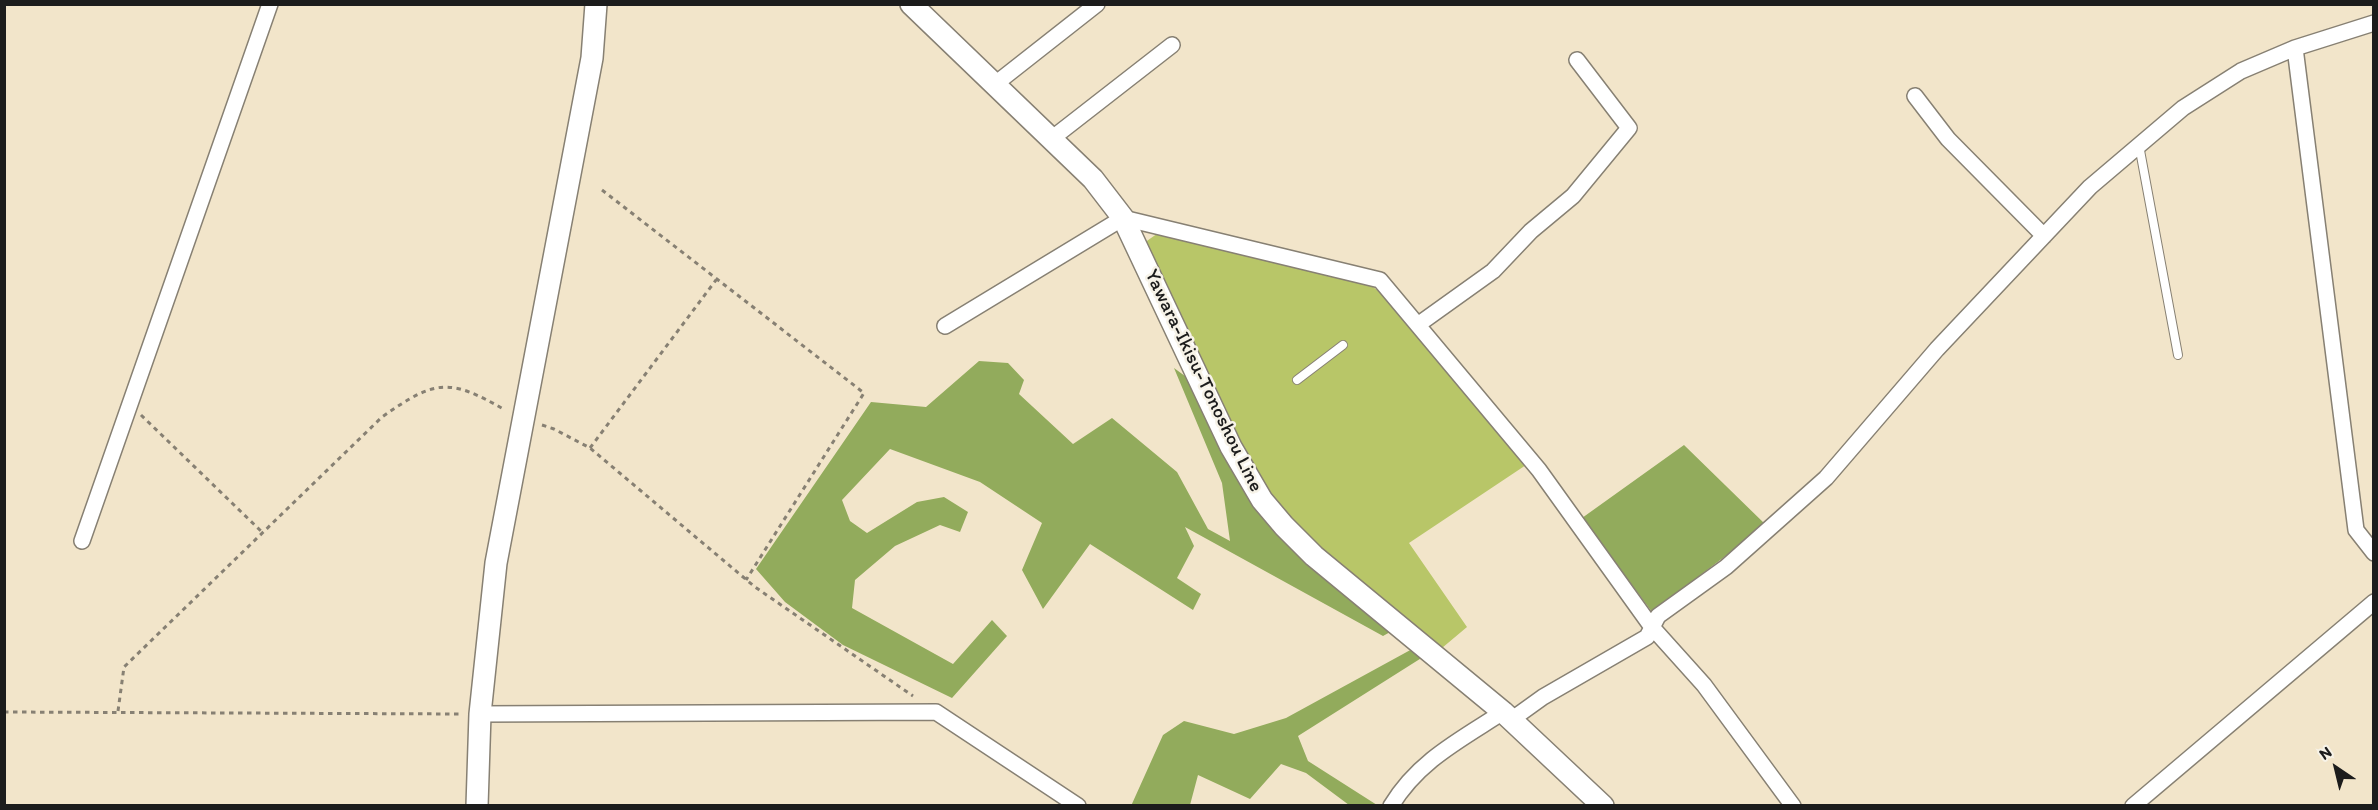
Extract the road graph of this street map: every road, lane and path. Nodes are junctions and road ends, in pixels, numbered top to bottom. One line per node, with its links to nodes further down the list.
1 (270, 4): 22 (street)
2 (596, 4): 23 (main road)
3 (911, 4): 9 (main road, Yawara-Ikisu-Tonoshou Line)
4 (1097, 4): 9 (street)
5 (2373, 23): 7 (street)
6 (1172, 45): 11 (street)
7 (2295, 48): 12 (street); 27 (street)
8 (1577, 60): 17 (street)
9 (994, 85): 11 (main road, Yawara-Ikisu-Tonoshou Line)
10 (1915, 96): 15 (street)
11 (1050, 140): 14 (main road, Yawara-Ikisu-Tonoshou Line)
12 (2139, 144): 15 (street); 20 (lane)
13 (602, 190): 16 (path)
14 (1123, 218): 17 (street); 18 (street); 35 (main road, Yawara-Ikisu-Tonoshou Line)
15 (2044, 236): 30 (street)
16 (716, 280): 24 (path); 28 (path)
17 (1419, 324): 30 (street)
18 (945, 326)
19 (1343, 345): 21 (lane)
20 (2178, 355)
21 (1297, 380)
22 (129, 403): 25 (path); 26 (street)
23 (523, 420): 24 (path); 25 (path); 34 (main road)
24 (590, 448): 28 (path)
25 (263, 533): 31 (path)
26 (82, 540)
27 (2373, 553)
28 (746, 580): 33 (path)
29 (2373, 602): 43 (street)
30 (1651, 626): 35 (street); 42 (street)
31 (118, 711): 32 (path); 34 (path)
32 (4, 712)
33 (936, 712): 34 (street); 36 (street)
34 (480, 714): 37 (main road)
35 (1507, 716): 40 (street); 41 (main road, Yawara-Ikisu-Tonoshou Line)
36 (1055, 789): 38 (street); 39 (street)
37 (477, 806)
38 (1055, 806)
39 (1078, 806)
40 (1391, 806)
41 (1603, 806)
42 (1792, 806)
43 (2133, 806)

